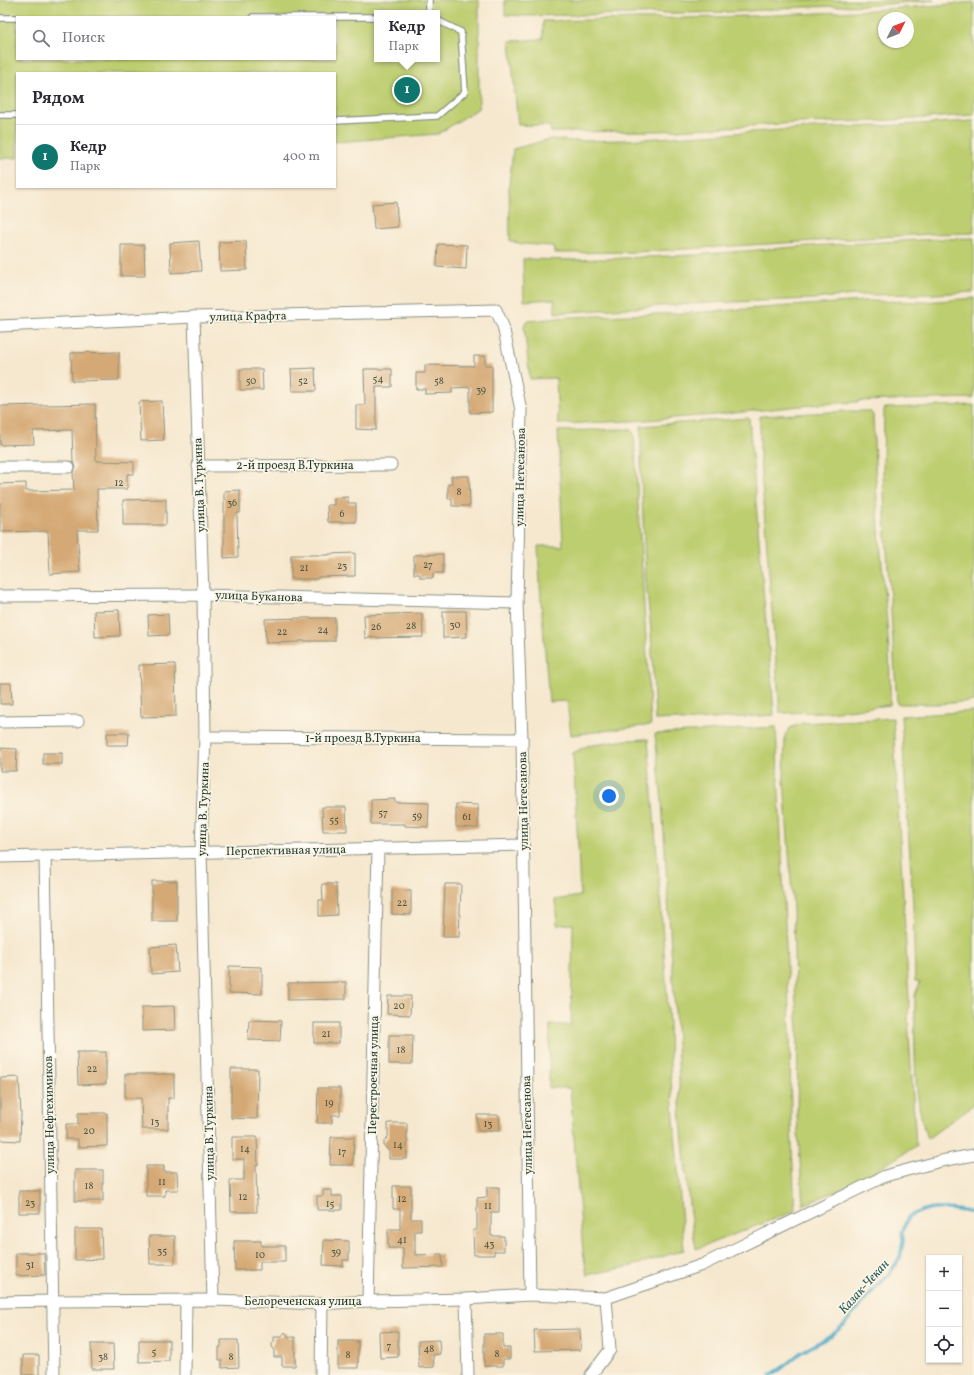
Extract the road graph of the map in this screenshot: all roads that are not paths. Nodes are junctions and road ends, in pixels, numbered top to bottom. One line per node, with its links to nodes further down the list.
1 (429, 0): 2 (lane)
2 (430, 10)
3 (336, 16): 4 (lane)
4 (374, 16)
5 (0, 18): 6 (lane)
6 (16, 18)
7 (440, 22): 10 (lane)
8 (0, 115): 9 (lane)
9 (16, 115)
10 (336, 121)
11 (496, 310): 12 (street, улица Крафта); 20 (street, улица Нетесанова)
12 (194, 317): 13 (street, улица Крафта); 15 (street, улица В. Туркина)
13 (0, 326)
14 (391, 464): 15 (street, 2-й проезд В.Туркина)
15 (198, 466): 18 (street, улица В. Туркина)
16 (0, 467): 17 (street)
17 (69, 467)
18 (202, 595): 19 (street, улица Буканова); 20 (street, улица Буканова); 23 (street, улица В. Туркина)
19 (0, 596)
20 (517, 604): 24 (street, улица Нетесанова)
21 (0, 722): 22 (street)
22 (78, 722)
23 (205, 737): 24 (street, 1-й проезд В.Туркина); 27 (street, улица В. Туркина)
24 (522, 739): 25 (street, улица Нетесанова)
25 (523, 845): 26 (street, Перспективная улица); 31 (street, улица Нетесанова)
26 (378, 848): 27 (street, Перспективная улица); 37 (street, Перестроечная улица)
27 (201, 852): 28 (street, Перспективная улица); 35 (street, улица В. Туркина)
28 (45, 856): 29 (street, Перспективная улица); 34 (street, улица Нефтехимиков)
29 (0, 857)
30 (974, 1155): 32 (street)
31 (530, 1295): 32 (street, Белореченская улица); 33 (street, Белореченская улица)
32 (606, 1298): 44 (street)
33 (466, 1299): 37 (street, Белореченская улица); 43 (street)
34 (53, 1300): 36 (street, Белореченская улица); 38 (street, Белореченская улица); 40 (street, улица Нефтехимиков)
35 (213, 1300): 36 (street, Белореченская улица); 39 (street, Белореченская улица)
36 (186, 1301): 41 (street)
37 (368, 1301): 39 (street, Белореченская улица)
38 (0, 1302)
39 (322, 1304): 42 (street)
40 (54, 1375)
41 (185, 1375)
42 (321, 1375)
43 (468, 1375)
44 (591, 1375)

